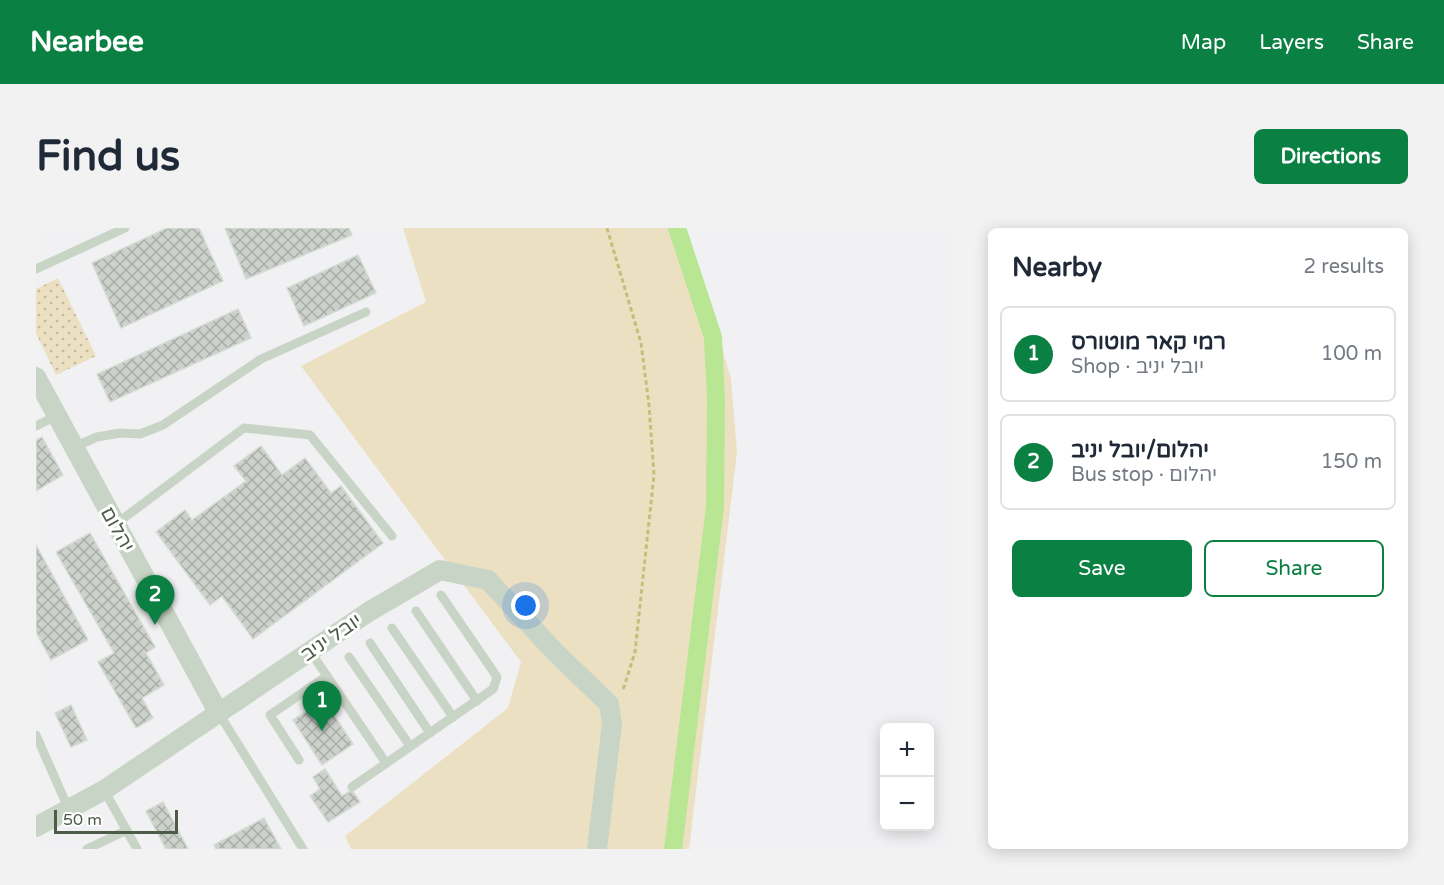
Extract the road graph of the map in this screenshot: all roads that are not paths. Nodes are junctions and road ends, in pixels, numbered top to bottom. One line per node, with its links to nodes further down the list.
1 (125, 228): 2 (lane)
2 (36, 269)
3 (366, 312): 7 (lane)
4 (36, 377): 5 (street, יהלום)
5 (56, 416): 6 (lane); 7 (street, יהלום)
6 (36, 426)
7 (74, 447): 8 (street, יהלום)
8 (116, 524): 9 (lane); 18 (street, יהלום)
9 (392, 536)
10 (441, 595): 17 (lane)
11 (416, 611): 17 (lane)
12 (392, 628): 19 (lane)
13 (370, 643): 20 (lane)
14 (310, 651): 16 (lane); 18 (street, יובל יניב); 34 (street, יובל יניב)
15 (349, 657): 22 (lane)
16 (327, 676): 24 (lane); 25 (lane)
17 (477, 701): 19 (lane)
18 (218, 712): 27 (street, יובל יניב); 33 (lane)
19 (453, 717): 20 (lane)
20 (430, 732): 22 (lane)
21 (36, 735): 23 (lane)
22 (410, 747): 25 (lane)
23 (40, 760): 28 (lane)
24 (299, 760)
25 (386, 763): 26 (lane)
26 (352, 787)
27 (104, 790): 28 (street, יובל יניב); 30 (lane)
28 (69, 810): 29 (street, יובל יניב)
29 (36, 827)
30 (127, 830): 31 (lane); 32 (lane)
31 (87, 849)
32 (137, 849)
33 (303, 849)
34 (597, 849)

